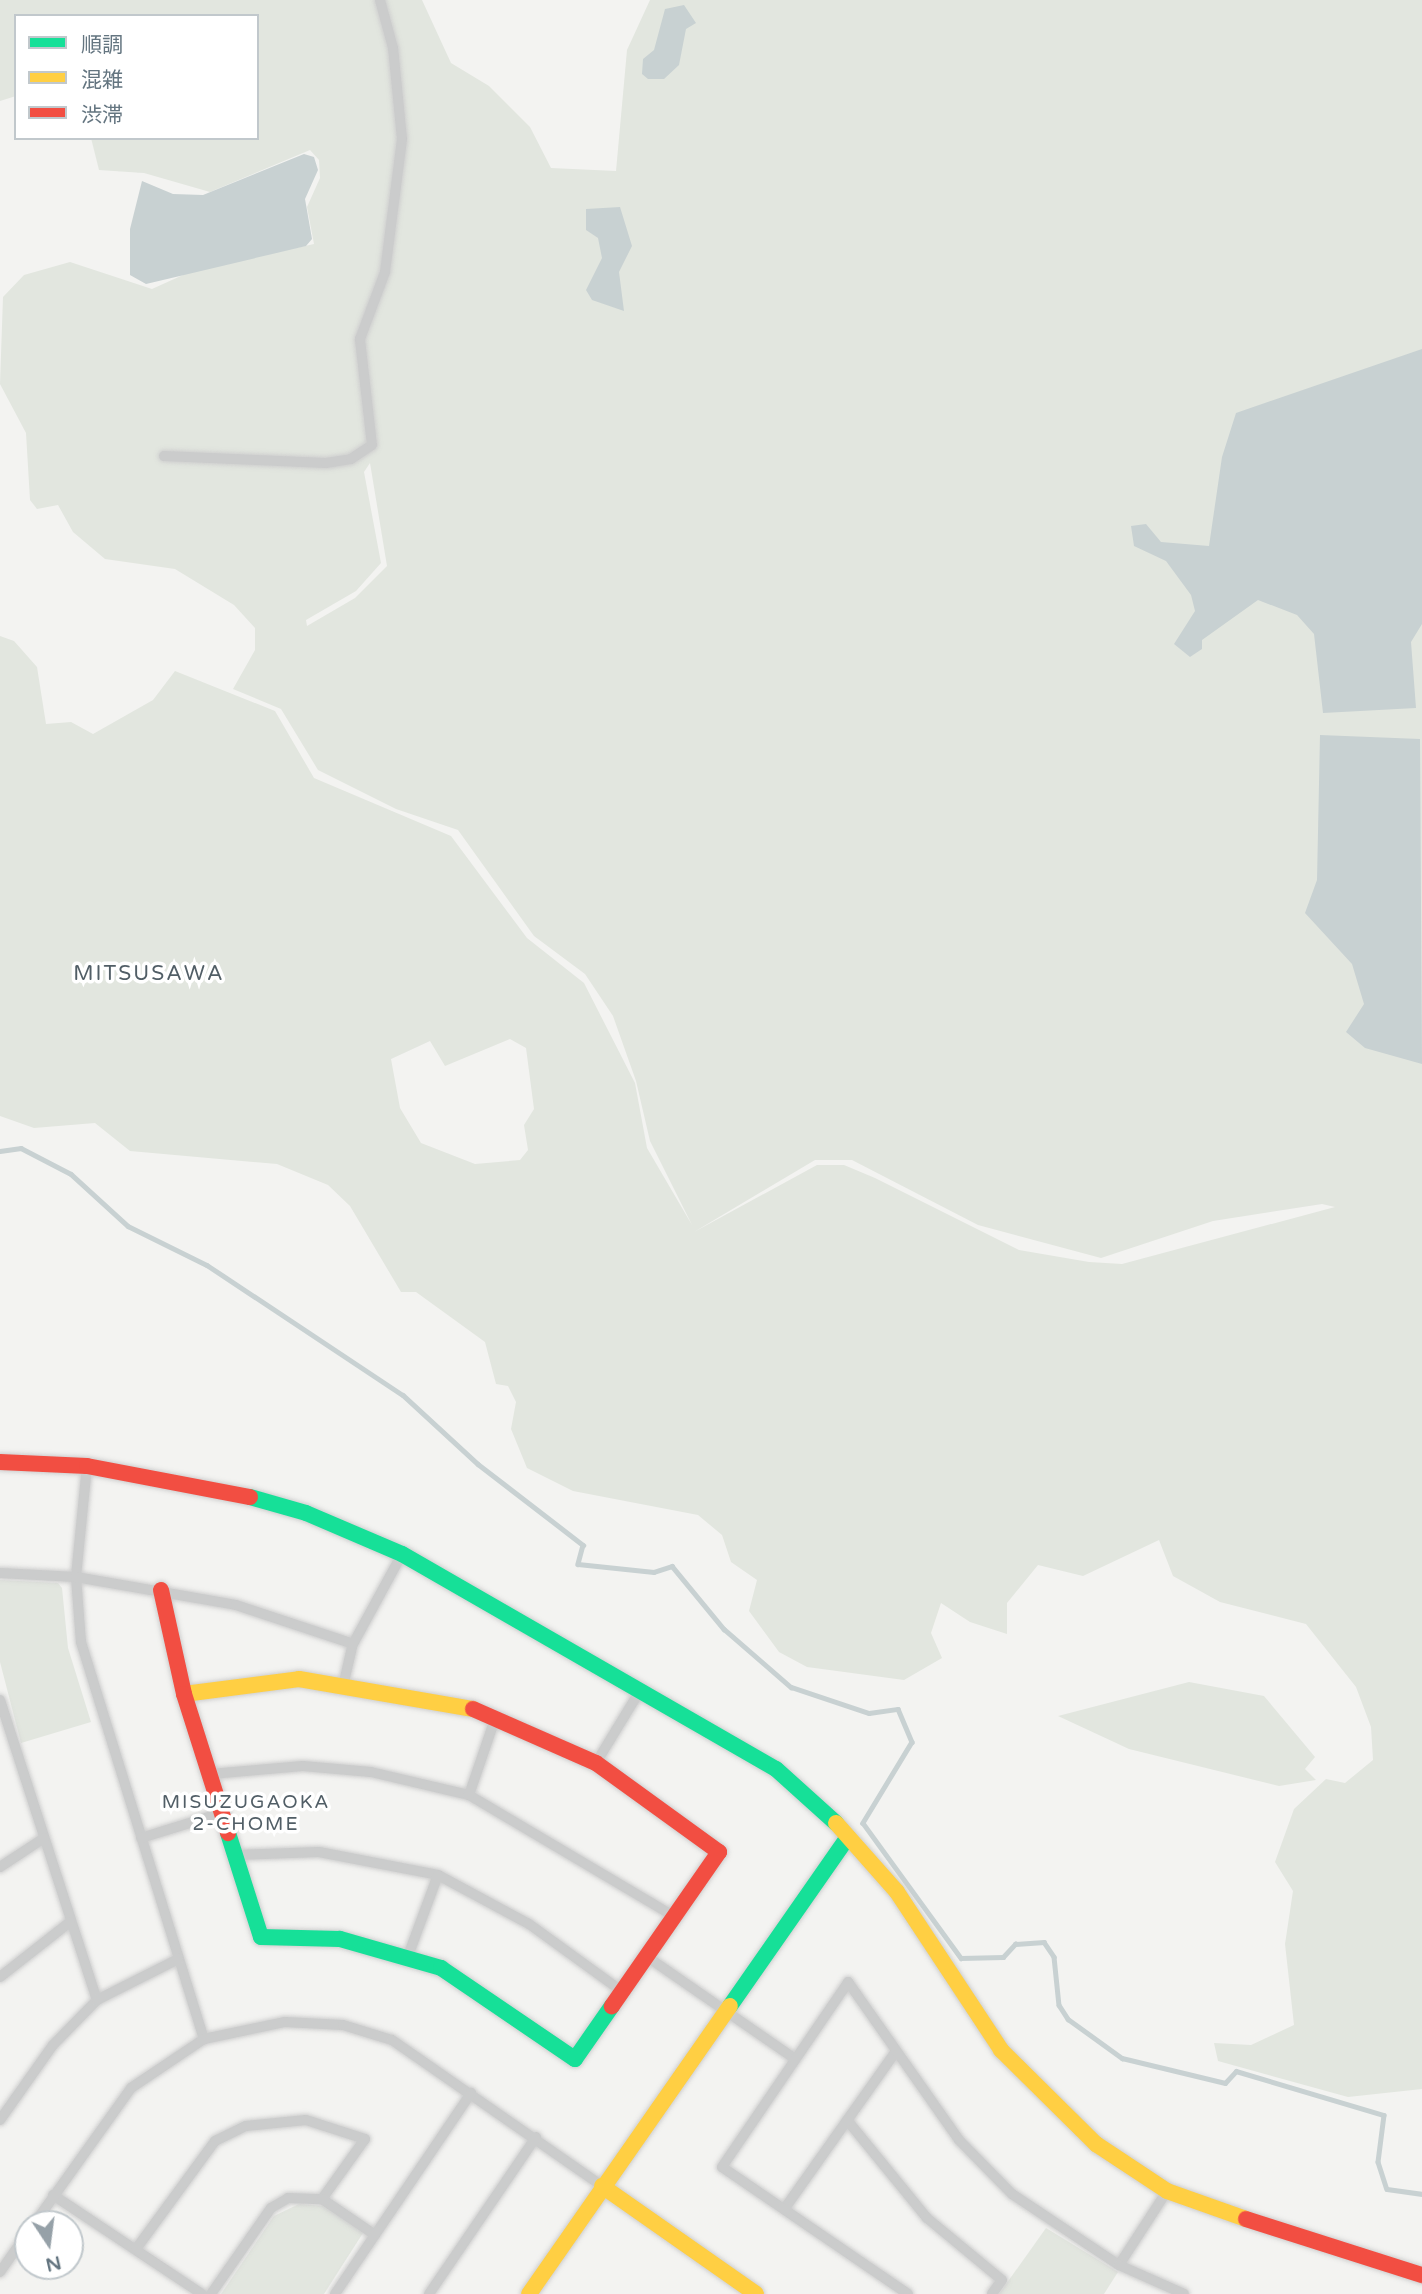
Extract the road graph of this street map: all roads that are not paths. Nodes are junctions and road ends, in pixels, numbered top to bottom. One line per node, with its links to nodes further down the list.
1 (380, 0): 2 (street)
2 (164, 456)
3 (0, 1462): 4 (street)
4 (87, 1466): 5 (street); 7 (street)
5 (402, 1554): 9 (street); 11 (street)
6 (0, 1573): 7 (street)
7 (76, 1577): 8 (street); 20 (street)
8 (161, 1590): 9 (street); 12 (street)
9 (353, 1644): 10 (street)
10 (344, 1682): 12 (street); 14 (street)
11 (641, 1689): 15 (street); 19 (street)
12 (184, 1694): 16 (street)
13 (0, 1700): 21 (street)
14 (496, 1716): 15 (street); 17 (street)
15 (596, 1763): 25 (street)
16 (211, 1774): 17 (street); 18 (street)
17 (469, 1795): 25 (street)
18 (222, 1813): 20 (street); 22 (street)
19 (848, 1837): 33 (street); 42 (street)
20 (141, 1838): 29 (street)
21 (44, 1839): 23 (street); 26 (street)
22 (236, 1855): 24 (street); 27 (street)
23 (0, 1867)
24 (438, 1875): 27 (street); 31 (street)
25 (674, 1916): 28 (street)
26 (70, 1922): 30 (street); 32 (street)
27 (408, 1956): 31 (street)
28 (646, 1956): 31 (street); 33 (street)
29 (178, 1959): 32 (street); 34 (street)
30 (0, 1977)
31 (623, 1992)
32 (97, 2000): 38 (street)
33 (727, 2009): 36 (street); 41 (street)
34 (204, 2039): 37 (street); 43 (street)
35 (894, 2054): 36 (street); 39 (street); 50 (street)
36 (794, 2058): 45 (street)
37 (471, 2093): 40 (street); 47 (street)
38 (0, 2120)
39 (847, 2120): 45 (street); 61 (street)
40 (536, 2137): 41 (street); 57 (street)
41 (603, 2186): 58 (street); 59 (street)
42 (1167, 2190): 50 (street); 52 (street)
43 (53, 2195): 46 (street); 48 (street)
44 (322, 2199): 47 (street); 48 (street); 55 (street)
45 (785, 2208): 60 (street)
46 (43, 2210)
47 (375, 2235): 56 (street)
48 (136, 2249): 54 (street)
49 (14, 2252): 51 (street)
50 (1119, 2265): 53 (street)
51 (0, 2272)
52 (1422, 2275)
53 (1164, 2290): 62 (street)
54 (202, 2294)
55 (211, 2294)
56 (335, 2294)
57 (429, 2294)
58 (529, 2294)
59 (756, 2294)
60 (908, 2294)
61 (992, 2294)
62 (1184, 2294)

